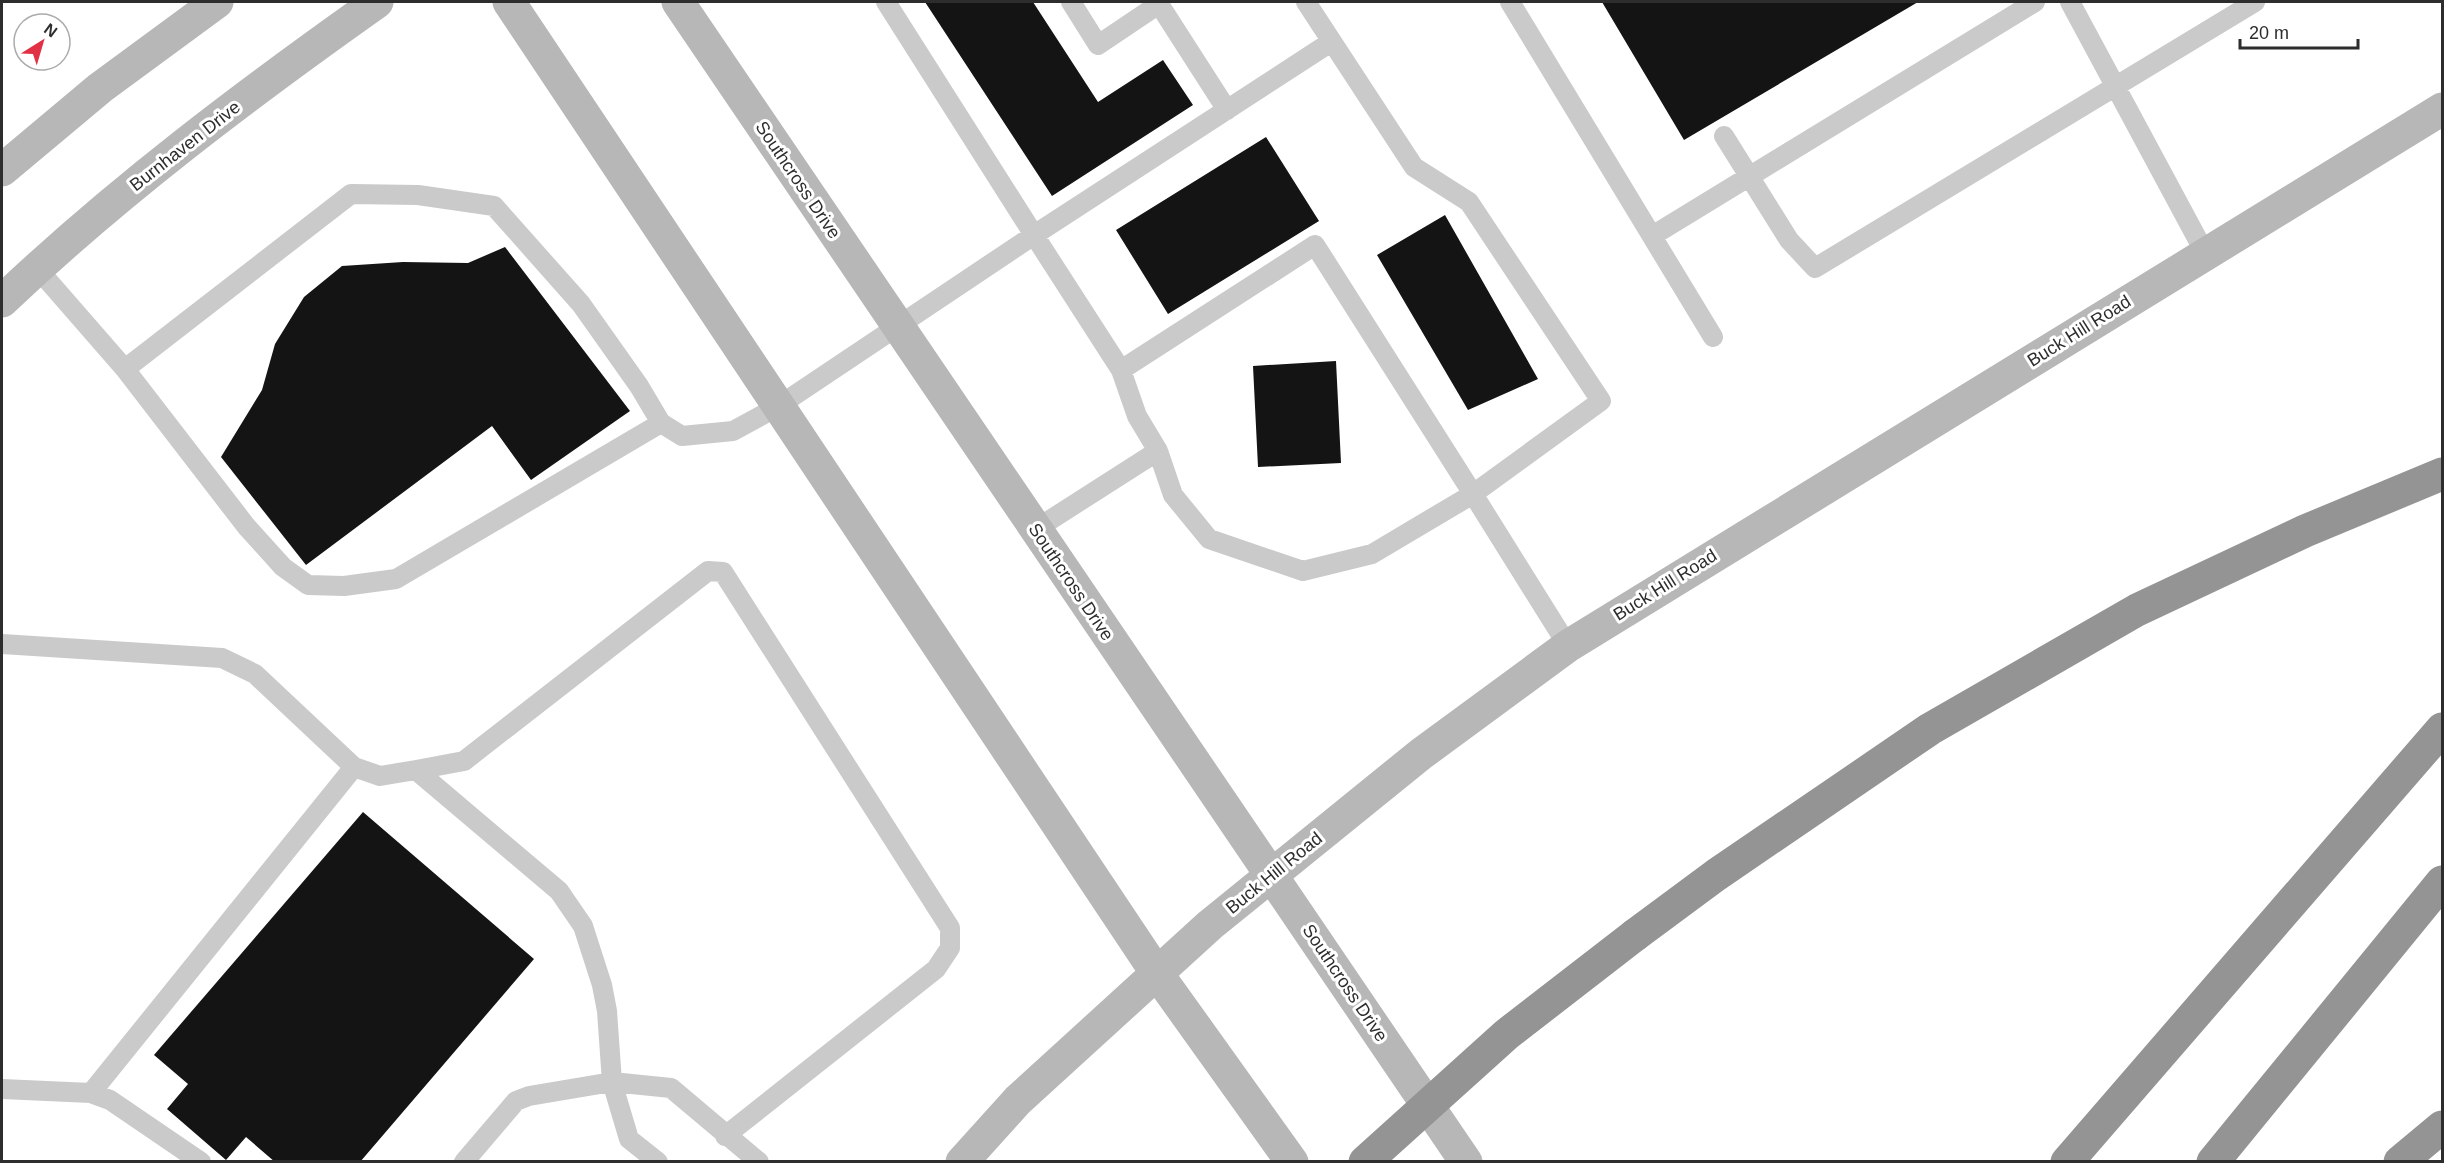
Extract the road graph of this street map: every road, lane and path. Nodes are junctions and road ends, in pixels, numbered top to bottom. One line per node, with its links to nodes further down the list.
1 (217, 2): 17 (street)
2 (377, 2): 22 (street, Burnhaven Drive)
3 (509, 2): 28 (street)
4 (678, 2): 24 (street, Southcross Drive)
5 (886, 2): 19 (lane)
6 (1071, 2): 15 (lane)
7 (1306, 2): 12 (lane)
8 (1510, 2): 20 (lane)
9 (2035, 2): 18 (lane)
10 (2070, 2): 13 (lane)
11 (2255, 2): 13 (lane)
12 (1331, 42): 15 (lane); 32 (lane)
13 (2116, 88): 18 (lane); 21 (lane)
14 (2442, 109): 21 (street, Buck Hill Road)
15 (1227, 110): 19 (lane)
16 (1724, 136): 18 (lane)
17 (2, 170)
18 (1749, 176): 20 (lane)
19 (1034, 235): 24 (lane); 27 (lane)
20 (1652, 236): 25 (lane)
21 (2205, 253): 35 (street, Buck Hill Road)
22 (37, 268): 23 (street, Burnhaven Drive); 26 (lane)
23 (2, 301)
24 (897, 327): 28 (lane); 33 (street, Southcross Drive)
25 (1713, 337)
26 (125, 369): 29 (lane); 29 (lane)
27 (1121, 370): 30 (lane); 32 (lane)
28 (777, 407): 29 (lane); 41 (street)
29 (661, 423)
30 (1158, 451): 32 (lane); 33 (lane)
31 (2442, 474): 53 (highway, bridge)
32 (1473, 494): 35 (lane)
33 (1035, 530): 39 (street, Southcross Drive)
34 (2, 644): 37 (lane)
35 (1568, 646): 39 (street, Buck Hill Road)
36 (2442, 729): 55 (highway)
37 (354, 767): 38 (lane); 44 (lane)
38 (416, 770): 42 (lane); 46 (lane)
39 (1272, 875): 41 (street, Buck Hill Road); 54 (street, Southcross Drive)
40 (2442, 882): 56 (highway)
41 (1156, 972): 51 (street, Buck Hill Road); 52 (street)
42 (612, 1082): 46 (lane); 48 (lane); 49 (lane)
43 (2, 1089): 44 (lane)
44 (91, 1093): 47 (lane)
45 (2442, 1127): 57 (highway)
46 (725, 1136): 50 (lane)
47 (201, 1161)
48 (464, 1161)
49 (658, 1161)
50 (759, 1161)
51 (962, 1161)
52 (1292, 1161)
53 (1365, 1161)
54 (1466, 1161)
55 (2067, 1161)
56 (2213, 1161)
57 (2400, 1161)

